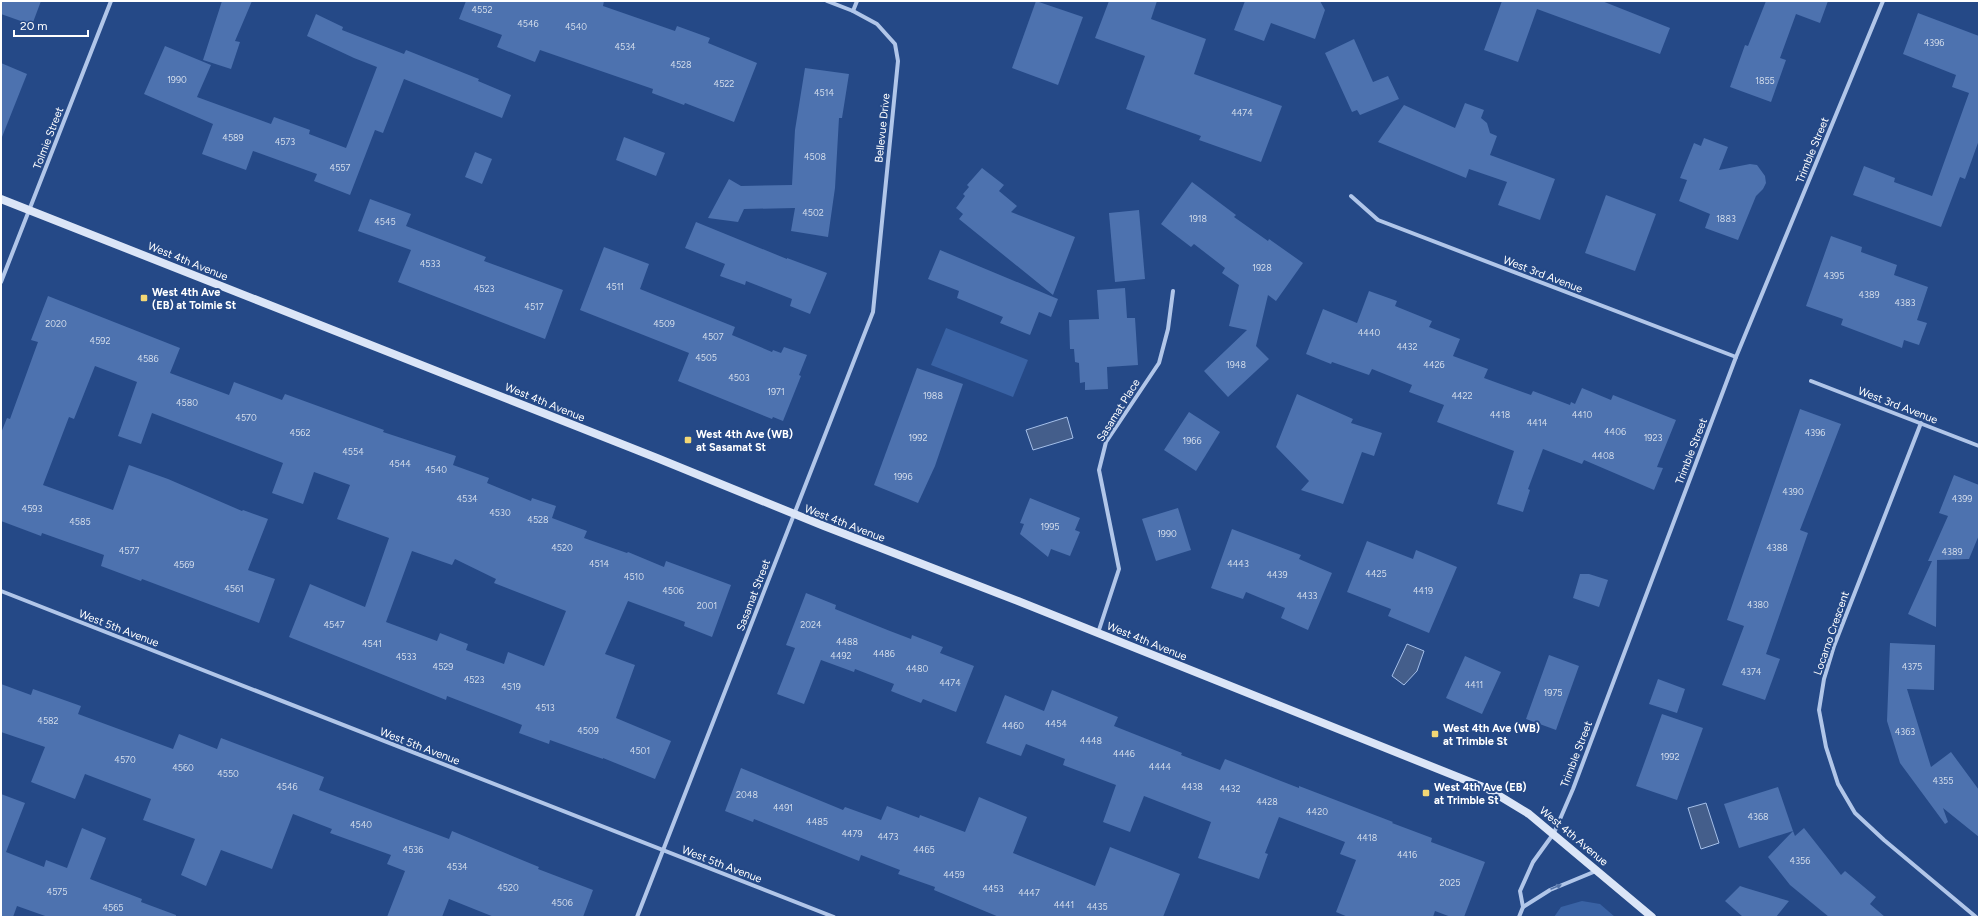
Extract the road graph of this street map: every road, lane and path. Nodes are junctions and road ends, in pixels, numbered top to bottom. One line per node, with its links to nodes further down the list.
1 (111, 1): 8 (street, Tolmie Street)
2 (827, 1): 5 (street)
3 (857, 1): 5 (street)
4 (1883, 1): 12 (street, Trimble Street)
5 (853, 11): 9 (street, Bellevue Drive)
6 (1351, 196): 12 (street, West 3rd Avenue)
7 (1, 199): 8 (main road, West 4th Avenue)
8 (29, 210): 10 (street, Tolmie Street); 16 (main road, West 4th Avenue)
9 (878, 278): 16 (street, Sasamat Street)
10 (1, 282)
11 (1173, 291): 18 (street, Sasamat Place)
12 (1736, 357): 19 (street, Trimble Street)
13 (1811, 381): 14 (street, West 3rd Avenue)
14 (1921, 423): 15 (street, West 3rd Avenue); 27 (street, Locarno Crescent)
15 (1979, 446)
16 (794, 514): 18 (main road, West 4th Avenue); 20 (street, Sasamat Street)
17 (1, 591): 20 (street, West 5th Avenue)
18 (1098, 633): 19 (main road, West 4th Avenue)
19 (1554, 833): 21 (main road, West 4th Avenue); 22 (street, Trimble Street)
20 (663, 851): 23 (street, Sasamat Street); 24 (street, West 5th Avenue)
21 (1598, 870): 22 (street, one-way to 21); 26 (main road, West 4th Avenue)
22 (1523, 907): 25 (street, Trimble Street)
23 (637, 917)
24 (834, 917)
25 (1519, 917)
26 (1652, 917)
27 (1976, 917)

